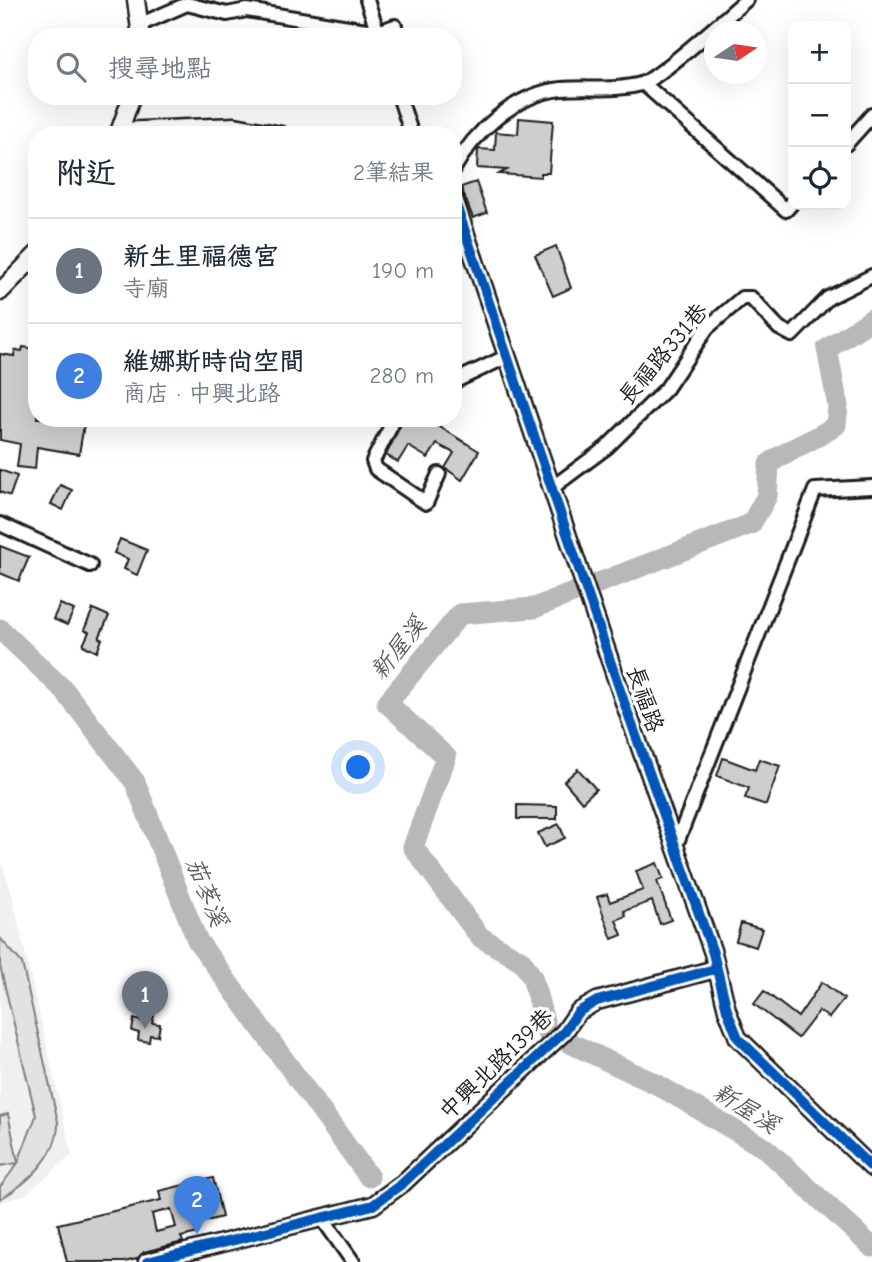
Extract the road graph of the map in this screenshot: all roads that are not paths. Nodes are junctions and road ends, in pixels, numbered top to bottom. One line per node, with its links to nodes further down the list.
1 (135, 0): 4 (street)
2 (367, 0): 7 (street)
3 (746, 0): 8 (street)
4 (140, 28)
5 (145, 28): 6 (street)
6 (365, 28)
7 (383, 28)
8 (643, 83): 15 (street); 16 (street)
9 (129, 105): 12 (street)
10 (402, 105): 13 (street)
11 (872, 115): 14 (street)
12 (121, 126)
13 (409, 126)
14 (851, 138)
15 (462, 155)
16 (788, 208)
17 (462, 222): 21 (street, 長福路)
18 (28, 263): 20 (street)
19 (872, 276): 25 (street, 長福路331巷)
20 (0, 292)
21 (508, 356): 22 (street); 25 (street, 長福路)
22 (462, 378)
23 (390, 427): 24 (street)
24 (439, 474)
25 (553, 487): 29 (street, 長福路)
26 (872, 487): 29 (street)
27 (0, 524): 28 (street)
28 (90, 565)
29 (676, 845): 30 (street, 長福路)
30 (715, 970): 31 (street, 長福路); 32 (street, 中興北路139巷)
31 (872, 1168)
32 (322, 1218): 33 (street, 中興北路139巷); 34 (street)
33 (155, 1261)
34 (353, 1262)

